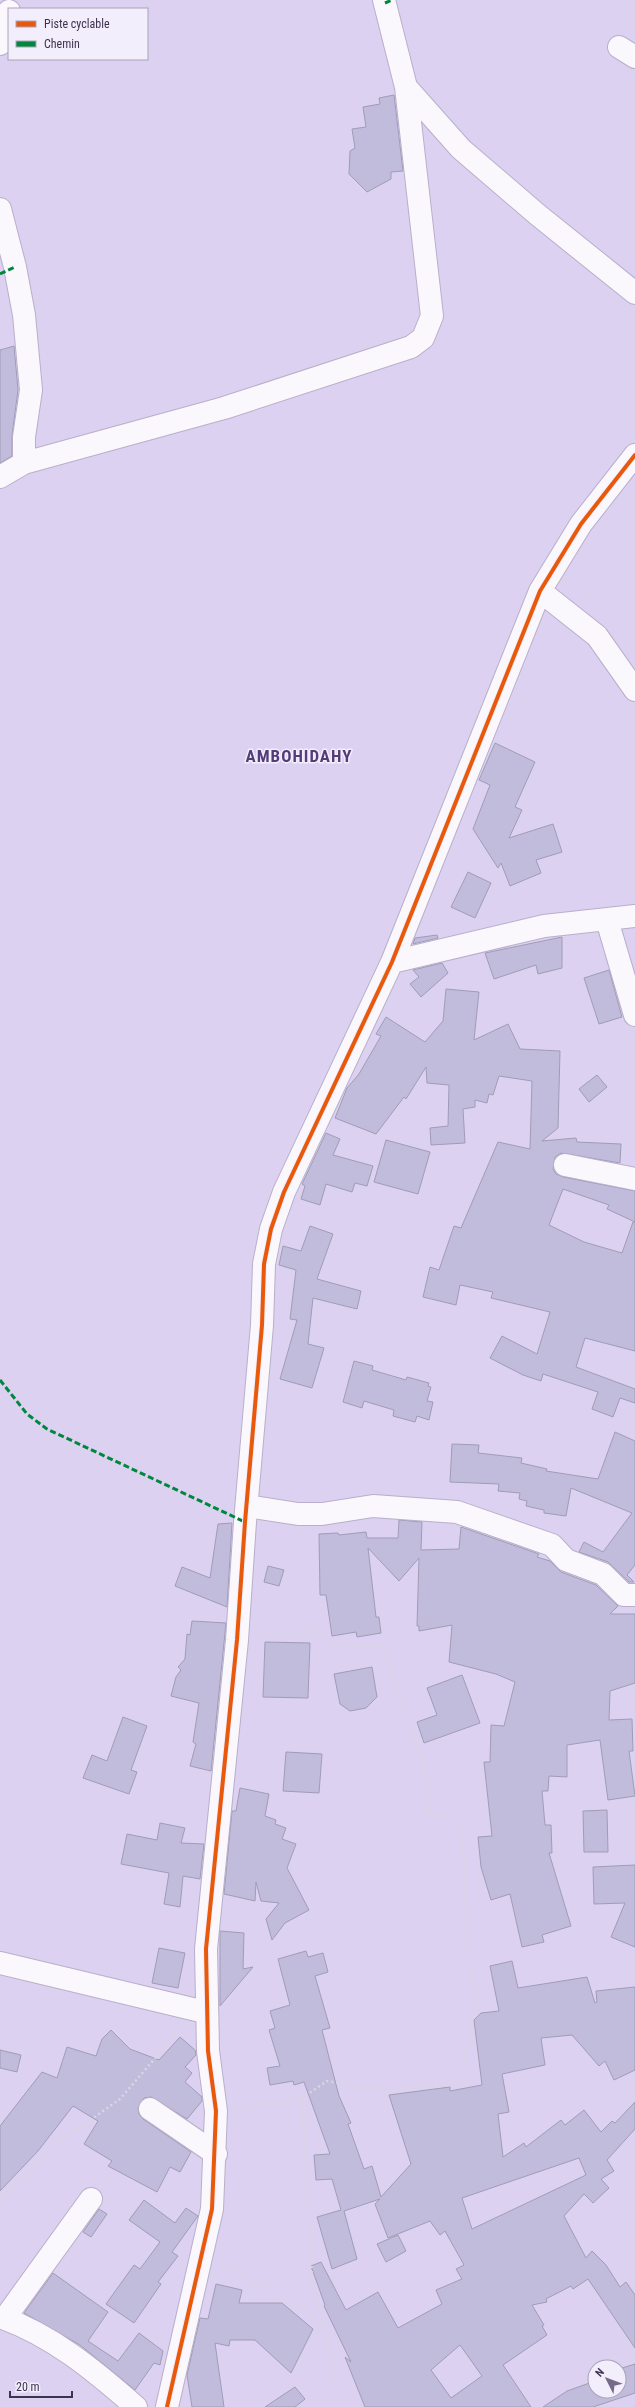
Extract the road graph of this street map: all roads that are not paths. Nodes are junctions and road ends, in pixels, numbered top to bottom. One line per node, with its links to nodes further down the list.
1 (384, 0): 4 (street)
2 (8, 14): 3 (street)
3 (0, 44)
4 (406, 88): 6 (street); 8 (street)
5 (0, 209): 8 (street)
6 (635, 293)
7 (635, 454): 10 (street)
8 (24, 463): 9 (street)
9 (0, 476)
10 (540, 591): 11 (street); 14 (street)
11 (635, 690)
12 (635, 916): 13 (street)
13 (607, 920): 14 (street); 15 (street)
14 (392, 962): 18 (street)
15 (635, 1015)
16 (565, 1165): 17 (street)
17 (635, 1179)
18 (246, 1506): 19 (street); 21 (street)
19 (635, 1596)
20 (0, 1963): 21 (street)
21 (201, 2011): 23 (street)
22 (150, 2109): 23 (street)
23 (216, 2154): 27 (street)
24 (91, 2199): 25 (street)
25 (3, 2318): 26 (street)
26 (136, 2407)
27 (167, 2407)

